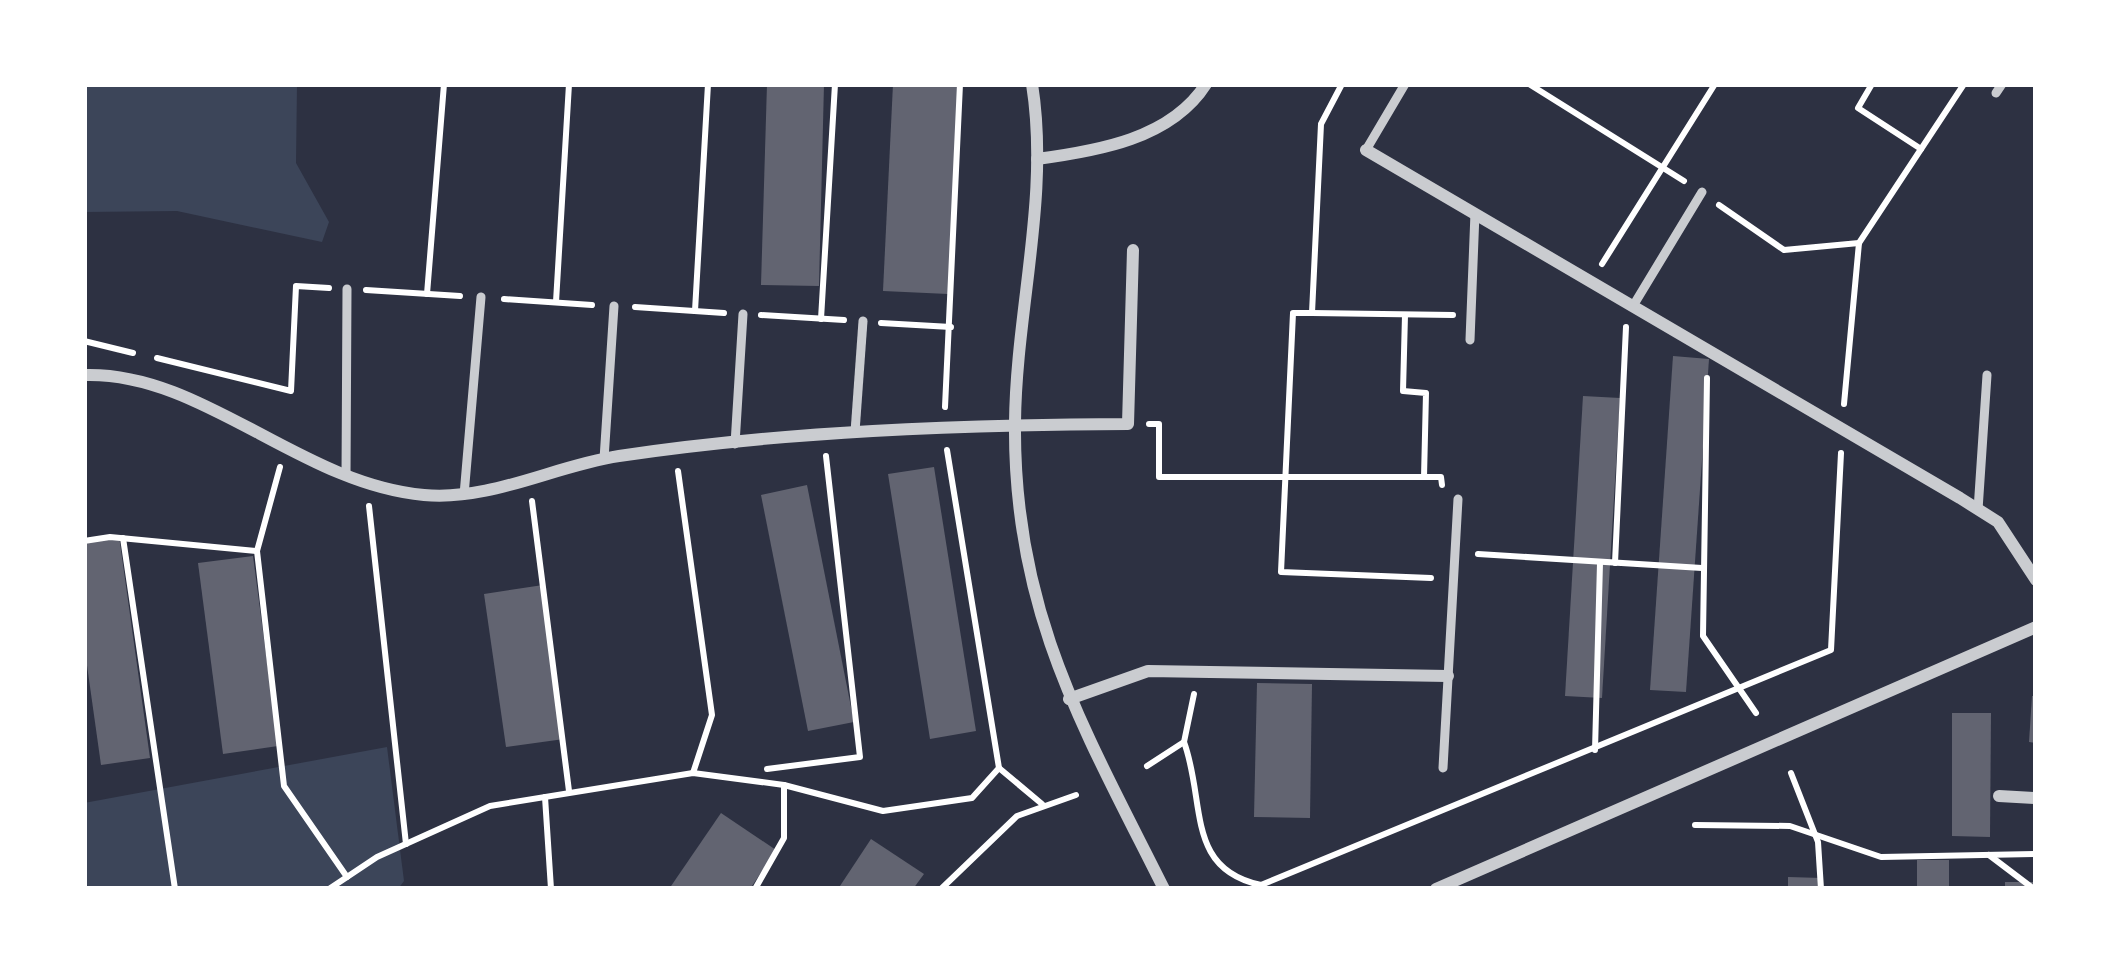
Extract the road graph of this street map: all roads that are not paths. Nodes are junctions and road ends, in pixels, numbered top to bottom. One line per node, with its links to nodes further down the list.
1 (1033, 84): 5 (street)
2 (1206, 84): 5 (street)
3 (1405, 84): 4 (lane)
4 (1366, 150): 7 (street)
5 (1036, 159): 18 (street)
6 (1702, 192): 12 (lane)
7 (1475, 213): 12 (street); 15 (lane)
8 (1133, 250): 18 (street)
9 (347, 289): 22 (lane)
10 (482, 298): 23 (lane)
11 (614, 306): 21 (lane)
12 (1633, 306): 25 (street)
13 (743, 314): 20 (lane)
14 (863, 322): 19 (lane)
15 (1470, 340)
16 (84, 375): 22 (street)
17 (1987, 375): 25 (lane)
18 (1015, 424): 19 (street); 29 (street)
19 (855, 432): 20 (street)
20 (735, 444): 21 (street)
21 (604, 459): 23 (street)
22 (346, 478): 23 (street)
23 (464, 495)
24 (1458, 499): 28 (lane)
25 (1978, 510): 26 (street)
26 (2036, 580)
27 (2036, 627): 34 (street)
28 (1448, 676): 29 (street); 30 (lane)
29 (1069, 699): 33 (street)
30 (1443, 768)
31 (1999, 796): 32 (street)
32 (2036, 798)
33 (1164, 889)
34 (1436, 889)

